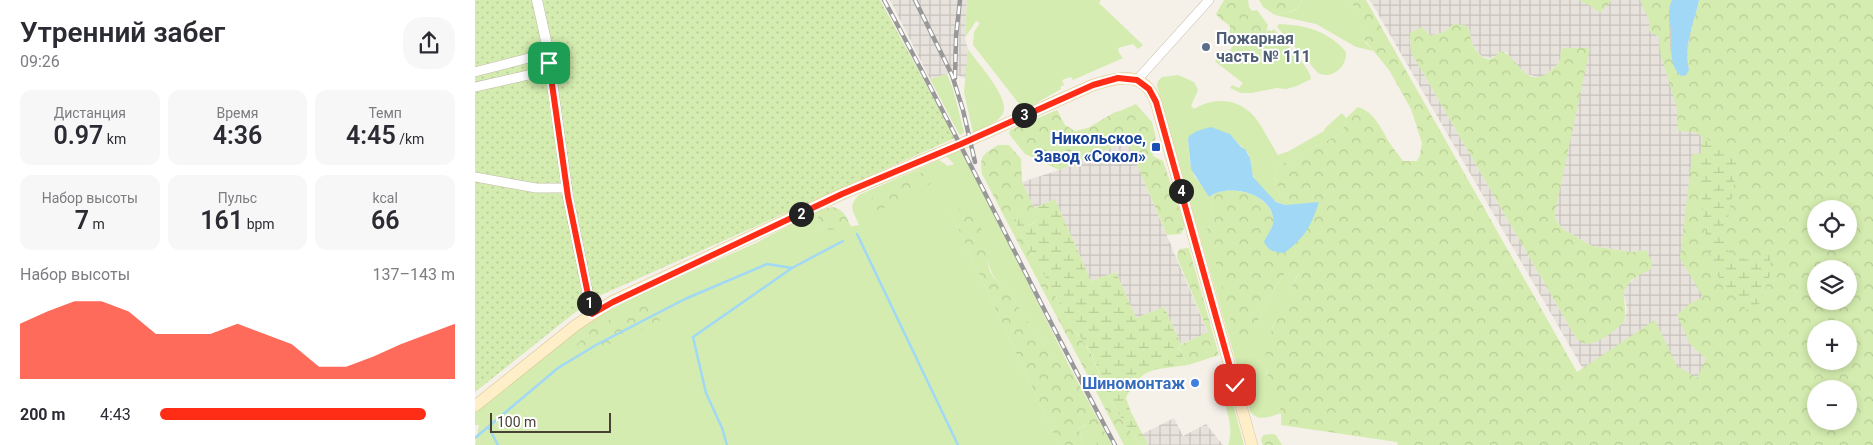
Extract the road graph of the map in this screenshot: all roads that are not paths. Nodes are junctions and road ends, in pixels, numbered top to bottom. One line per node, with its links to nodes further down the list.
1 (537, 0): 3 (street)
2 (1209, 0): 6 (street)
3 (548, 53): 4 (street); 5 (street)
4 (550, 70): 7 (street); 9 (street)
5 (475, 72)
6 (1137, 80): 10 (main road); 12 (main road)
7 (475, 87)
8 (475, 177): 9 (street)
9 (567, 188): 10 (street)
10 (592, 314): 11 (main road)
11 (475, 406)
12 (1252, 445)

